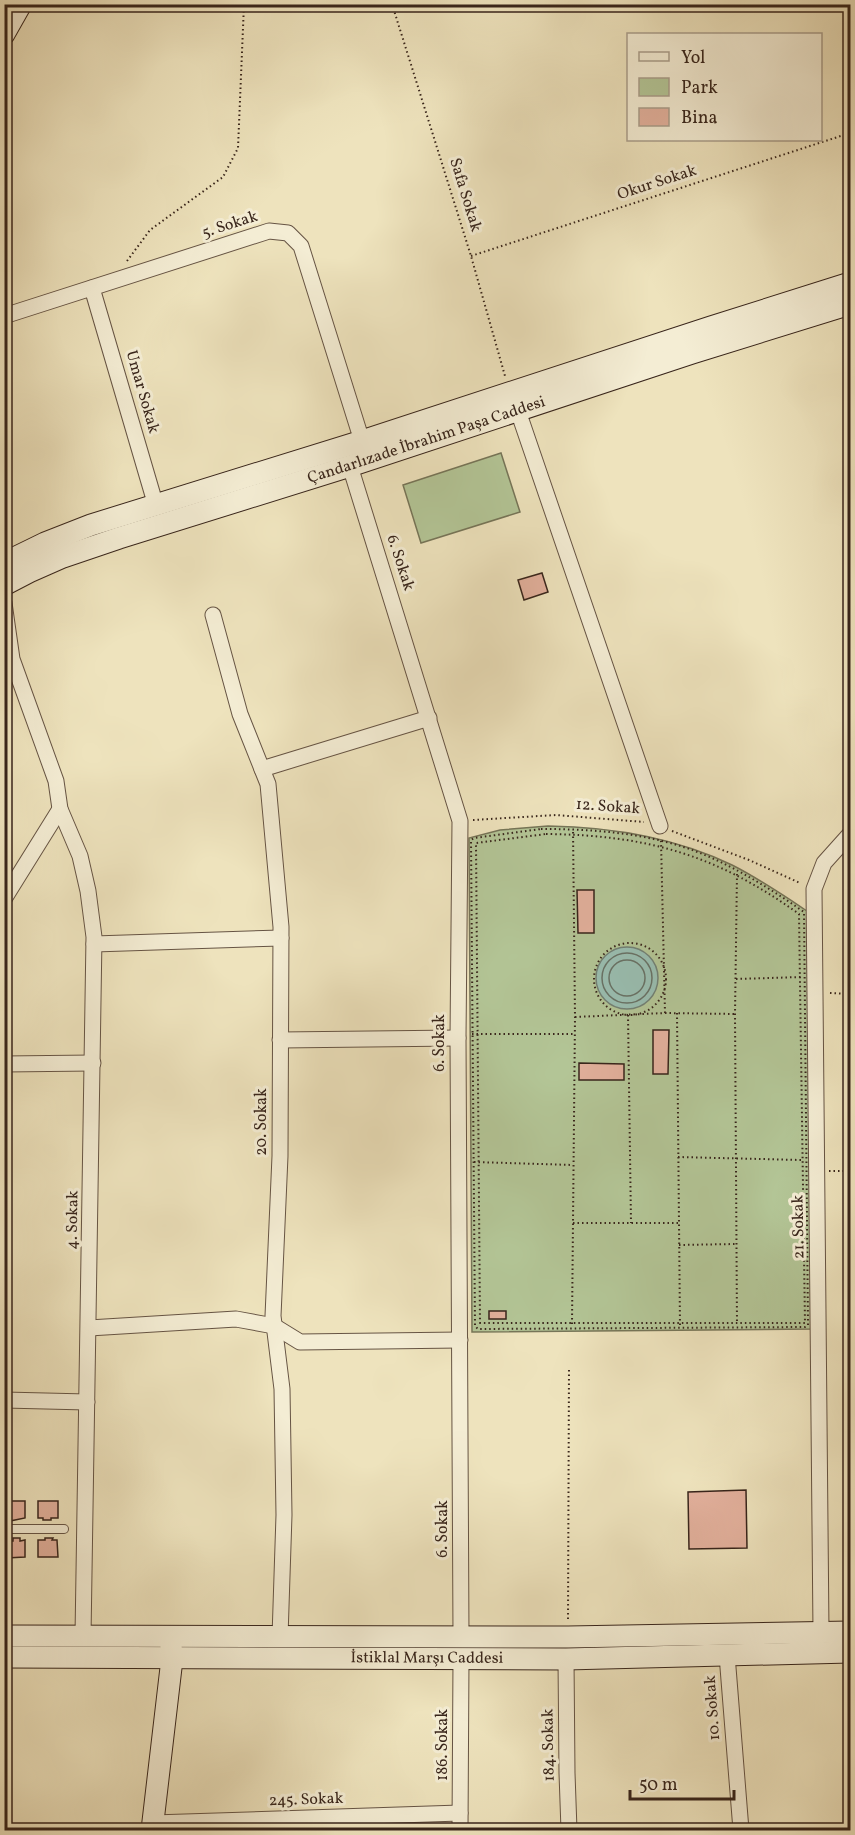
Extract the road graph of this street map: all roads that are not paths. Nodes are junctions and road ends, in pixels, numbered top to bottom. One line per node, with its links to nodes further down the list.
1 (21, 4): 2 (street)
2 (4, 34)
3 (850, 283): 7 (street, Çandarlızade İbrahim Paşa Caddesi)
4 (92, 288): 6 (street, 5. Sokak); 8 (street, 5. Sokak); 10 (street, Umar Sokak)
5 (850, 304): 7 (street, Çandarlızade İbrahim Paşa Caddesi)
6 (4, 315)
7 (514, 402): 8 (street, Çandarlızade İbrahim Paşa Caddesi); 9 (street, Çandarlızade İbrahim Paşa Caddesi); 18 (street)
8 (362, 441): 10 (street, Çandarlızade İbrahim Paşa Caddesi)
9 (350, 466): 12 (street, Çandarlızade İbrahim Paşa Caddesi); 15 (street, 6. Sokak)
10 (156, 506): 11 (street, Çandarlızade İbrahim Paşa Caddesi)
11 (4, 563)
12 (4, 585)
13 (4, 603): 17 (street, 4. Sokak)
14 (213, 615): 16 (street, 20. Sokak)
15 (429, 718): 16 (street); 23 (street, 6. Sokak)
16 (262, 769): 21 (street, 20. Sokak)
17 (60, 809): 20 (street); 22 (street, 4. Sokak)
18 (661, 834)
19 (850, 834): 40 (street, 21. Sokak)
20 (4, 899)
21 (281, 938): 22 (street); 24 (street, 20. Sokak)
22 (94, 944): 25 (street, 4. Sokak)
23 (465, 1036): 24 (street); 29 (street, 6. Sokak)
24 (280, 1040): 27 (street, 20. Sokak)
25 (93, 1063): 26 (street); 28 (street, 4. Sokak)
26 (4, 1064)
27 (274, 1326): 28 (street); 29 (street); 39 (street, 20. Sokak)
28 (89, 1328): 31 (street, 4. Sokak)
29 (460, 1340): 38 (street, 6. Sokak)
30 (4, 1400): 31 (street)
31 (87, 1402): 36 (street, 4. Sokak)
32 (4, 1529): 33 (lane)
33 (64, 1529)
34 (850, 1632): 40 (street, İstiklal Marşı Caddesi)
35 (4, 1636): 36 (street, İstiklal Marşı Caddesi)
36 (83, 1636): 37 (street, İstiklal Marşı Caddesi)
37 (171, 1636): 39 (street, İstiklal Marşı Caddesi); 44 (street)
38 (461, 1636): 39 (street, İstiklal Marşı Caddesi); 40 (street, İstiklal Marşı Caddesi)
39 (280, 1637)
40 (822, 1643): 41 (street, İstiklal Marşı Caddesi); 42 (street, İstiklal Marşı Caddesi)
41 (850, 1652)
42 (727, 1655): 46 (street, İstiklal Marşı Caddesi); 51 (street, 10. Sokak)
43 (4, 1657): 44 (street, İstiklal Marşı Caddesi)
44 (172, 1659): 45 (street, İstiklal Marşı Caddesi); 48 (street)
45 (461, 1659): 46 (street, İstiklal Marşı Caddesi); 47 (street, 186. Sokak)
46 (566, 1659): 50 (street, 184. Sokak)
47 (460, 1813): 48 (street, 245. Sokak); 49 (street, 186. Sokak)
48 (153, 1827)
49 (460, 1830)
50 (569, 1830)
51 (741, 1830)

